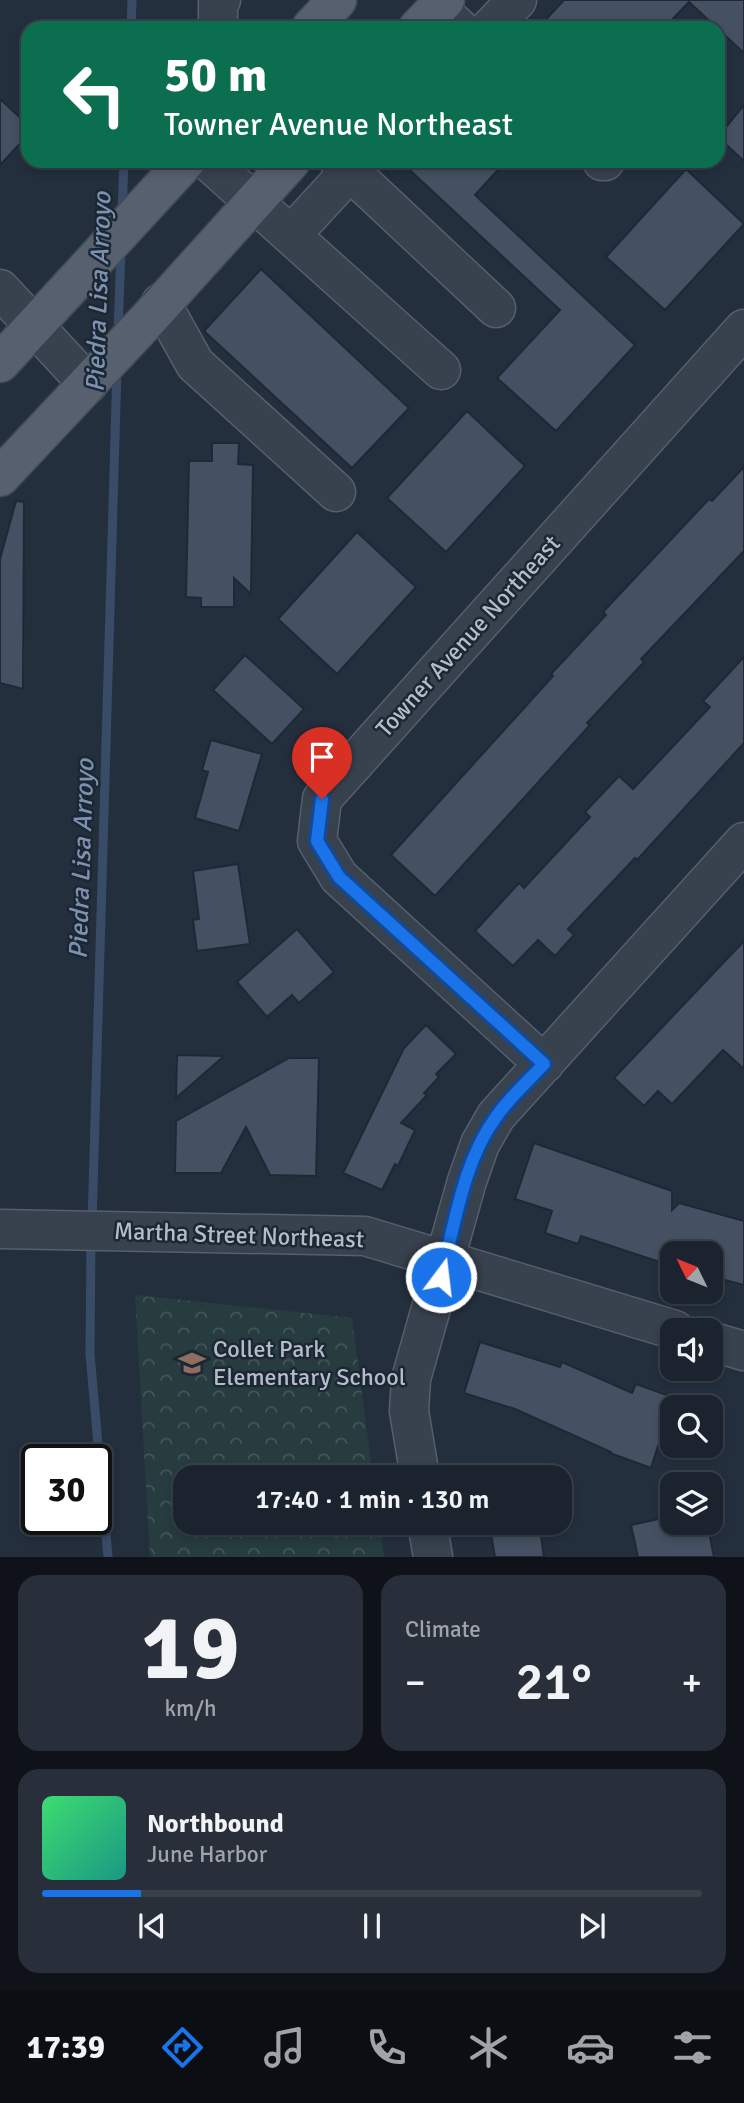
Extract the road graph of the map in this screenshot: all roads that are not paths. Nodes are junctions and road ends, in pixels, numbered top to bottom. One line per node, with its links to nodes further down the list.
1 (337, 0): 3 (main road)
2 (517, 0): 4 (street)
3 (318, 21)
4 (497, 21)
5 (180, 168): 15 (main road)
6 (216, 168): 10 (street)
7 (284, 168): 10 (main road)
8 (343, 168): 11 (street)
9 (347, 168): 13 (street)
10 (253, 201): 11 (street); 14 (main road)
11 (291, 235): 18 (street)
12 (1, 294): 15 (street)
13 (496, 308)
14 (157, 309): 19 (main road); 21 (street)
15 (34, 326): 17 (main road); 19 (street)
16 (744, 329): 23 (street, Towner Avenue Northeast)
17 (0, 363)
18 (441, 370)
19 (88, 384): 20 (main road)
20 (0, 477)
21 (335, 492)
22 (744, 842): 23 (street)
23 (544, 1064): 25 (street)
24 (0, 1229): 25 (street, Martha Street Northeast)
25 (446, 1260): 26 (street, Martha Street Northeast); 29 (street)
26 (660, 1325)
27 (723, 1345): 28 (street)
28 (744, 1351)
29 (418, 1465)
30 (429, 1535): 31 (street)
31 (433, 1557)

